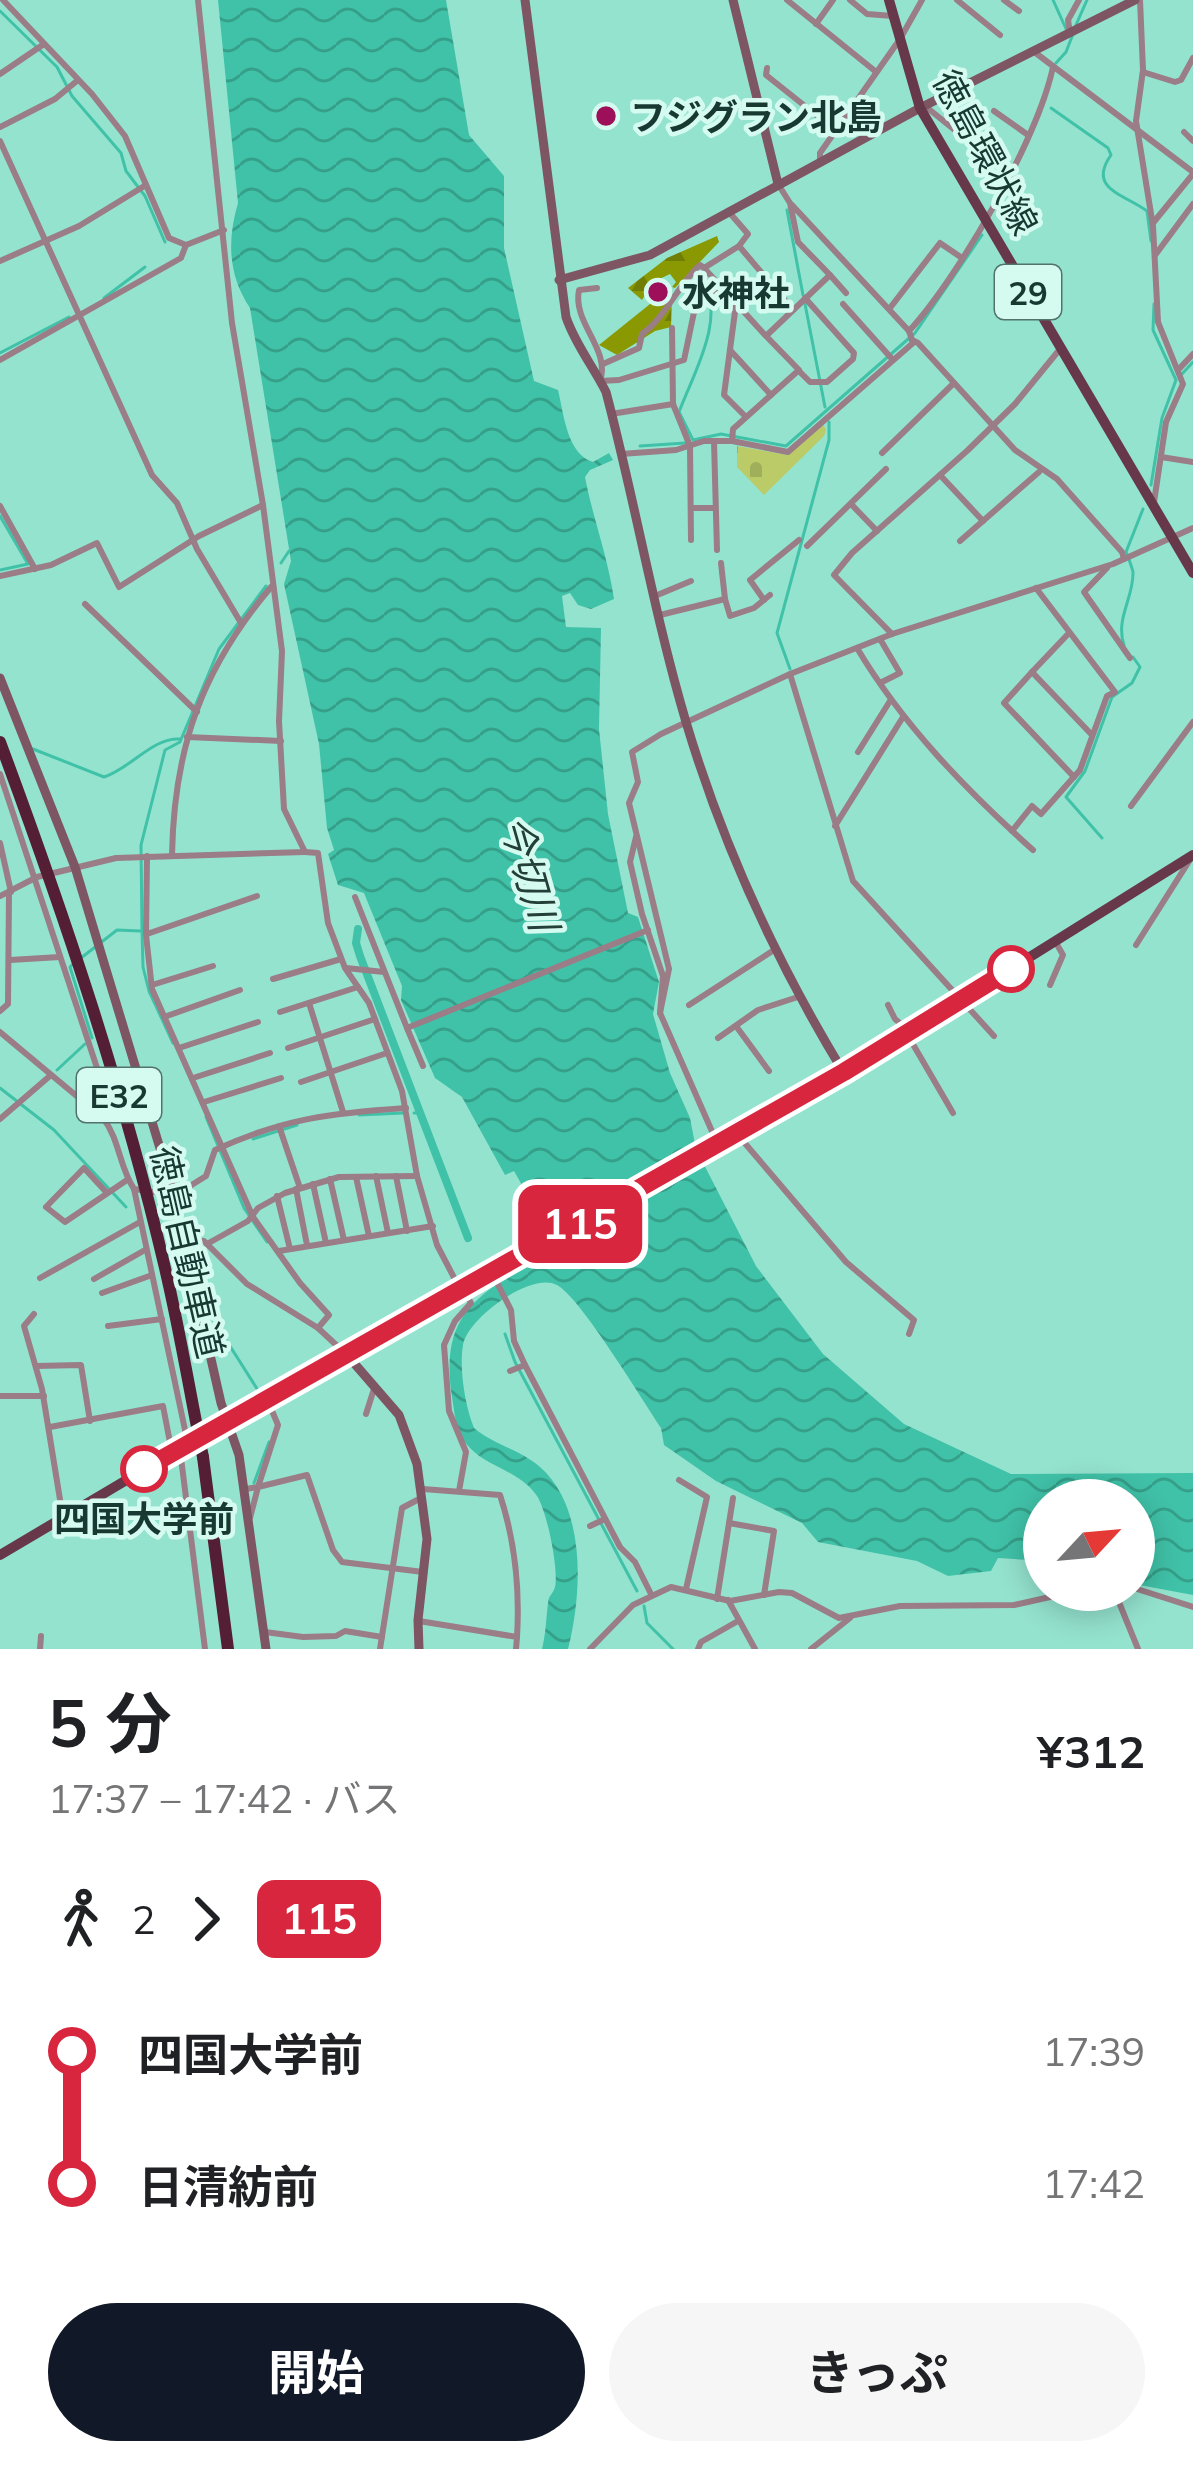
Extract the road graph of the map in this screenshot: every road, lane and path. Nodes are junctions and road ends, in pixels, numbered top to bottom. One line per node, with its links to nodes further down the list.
1 (3, 0): 21 (street)
2 (198, 0): 49 (street)
3 (525, 0): 58 (street)
4 (734, 0): 42 (street)
5 (787, 0): 17 (street)
6 (833, 0): 17 (street)
7 (850, 0): 16 (street)
8 (889, 0): 16 (main road, 徳島環状線 / 29)
9 (922, 0): 20 (street)
10 (957, 0): 14 (street)
11 (1078, 0): 18 (street)
12 (1137, 0): 18 (street); 27 (street)
13 (1009, 2): 15 (street)
14 (968, 4): 19 (street)
15 (1018, 11)
16 (893, 16): 20 (main road, 徳島環状線 / 29)
17 (816, 23): 26 (street)
18 (1074, 31): 22 (street)
19 (1000, 35)
20 (900, 39): 26 (street); 30 (main road, 徳島環状線 / 29)
21 (40, 47): 28 (street); 29 (street)
22 (1033, 51): 24 (street); 30 (street)
23 (1193, 58): 27 (street)
24 (1053, 67): 33 (street); 36 (street)
25 (767, 68): 34 (street)
26 (874, 71): 34 (street)
27 (1143, 72): 33 (street)
28 (0, 74)
29 (78, 80): 32 (street); 43 (street)
30 (923, 107): 39 (street); 41 (street); 47 (main road, 徳島環状線 / 29)
31 (994, 111): 36 (street)
32 (0, 127)
33 (1140, 128): 40 (street); 48 (street)
34 (835, 130): 39 (street)
35 (1184, 132): 38 (street)
36 (1028, 135): 41 (street)
37 (0, 141): 50 (street)
38 (1193, 141)
39 (820, 163): 42 (street)
40 (1193, 173): 48 (street)
41 (1009, 174): 47 (street)
42 (778, 184): 44 (street); 46 (street)
43 (142, 188): 50 (street); 51 (street)
44 (790, 202): 57 (street); 66 (street)
45 (1193, 204): 53 (street)
46 (728, 212): 52 (street); 58 (street)
47 (985, 217): 54 (street); 72 (main road, 徳島環状線 / 29)
48 (1153, 223): 53 (street)
49 (224, 230): 51 (street); 99 (street)
50 (44, 243): 55 (street); 67 (street)
51 (186, 245): 67 (street)
52 (739, 247): 56 (street); 65 (street)
53 (1156, 254): 80 (street)
54 (962, 258): 66 (street); 69 (street)
55 (0, 261)
56 (704, 268): 60 (street); 77 (street)
57 (830, 275): 61 (street); 62 (street)
58 (560, 280): 81 (street)
59 (597, 288): 77 (street)
60 (722, 288): 63 (street); 78 (street)
61 (846, 292)
62 (805, 298): 65 (street); 79 (street)
63 (736, 304): 70 (street); 73 (street)
64 (843, 304): 76 (street)
65 (793, 310): 70 (street)
66 (889, 310): 69 (street)
67 (77, 316): 75 (street); 108 (street)
68 (672, 328): 78 (street)
69 (909, 331): 71 (street)
70 (766, 335): 79 (street)
71 (912, 340): 76 (street); 82 (street)
72 (1060, 349): 87 (street); 100 (main road, 徳島環状線 / 29)
73 (730, 350): 83 (street); 86 (street)
74 (1193, 354): 80 (street)
75 (0, 360)
76 (893, 360): 89 (street)
77 (603, 364): 81 (street)
78 (673, 364): 81 (street); 84 (street)
79 (799, 370): 83 (street)
80 (1178, 370): 93 (street)
81 (600, 381): 85 (street)
82 (954, 383): 87 (street); 91 (street)
83 (771, 394): 86 (street)
84 (673, 404): 85 (street); 90 (street)
85 (611, 414): 92 (street)
86 (746, 418): 89 (street)
87 (993, 426): 96 (street); 97 (street)
88 (714, 441): 89 (street); 90 (street); 103 (street)
89 (732, 441)
90 (689, 446): 92 (street); 102 (street)
91 (882, 453)
92 (621, 454): 123 (street)
93 (1161, 457): 94 (street); 100 (street)
94 (1193, 462)
95 (886, 469): 98 (street)
96 (1040, 471): 104 (street); 114 (street)
97 (940, 475): 104 (street); 106 (street)
98 (851, 504): 106 (street); 112 (street)
99 (263, 505): 108 (street); 121 (street)
100 (1154, 505): 107 (main road, 徳島環状線 / 29)
101 (0, 506): 117 (street)
102 (691, 508): 103 (street); 109 (street)
103 (714, 508): 113 (street)
104 (982, 521): 111 (street)
105 (1193, 528): 107 (street)
106 (877, 531): 129 (street)
107 (1173, 539): 114 (street); 118 (main road, 徳島環状線 / 29)
108 (194, 540): 117 (street); 127 (street)
109 (692, 540)
110 (799, 540): 124 (street)
111 (960, 541)
112 (807, 546)
113 (717, 550)
114 (1124, 559): 116 (street)
115 (721, 563): 124 (street)
116 (1109, 565): 122 (street); 132 (street)
117 (35, 569): 119 (street)
118 (1193, 573)
119 (0, 576)
120 (691, 580): 123 (street)
121 (272, 586): 127 (street); 145 (street)
122 (1036, 588): 128 (street); 129 (street)
123 (656, 596): 126 (street)
124 (724, 599): 126 (street)
125 (85, 604): 138 (street)
126 (660, 615): 140 (street)
127 (239, 621): 138 (street)
128 (1070, 633): 133 (street); 143 (street)
129 (892, 634): 130 (street)
130 (880, 638): 131 (street); 136 (street)
131 (857, 647): 134 (street); 136 (street)
132 (1130, 658)
133 (1032, 672): 143 (street); 150 (street)
134 (790, 674): 140 (street); 152 (street)
135 (0, 678): 161 (street)
136 (878, 684): 137 (street)
137 (890, 700): 139 (street); 142 (street)
138 (195, 710): 144 (street)
139 (903, 717): 147 (street); 153 (street)
140 (686, 722): 154 (street); 170 (street)
141 (1193, 722): 151 (street)
142 (871, 731): 147 (street); 148 (street)
143 (1092, 735): 150 (street)
144 (187, 737): 145 (street); 158 (street)
145 (281, 741): 157 (street)
146 (0, 742): 298 (highway, 徳島自動車道 / E32, bridge)
147 (885, 742): 152 (street)
148 (858, 752)
149 (0, 774): 162 (street)
150 (1074, 777): 153 (street)
151 (1131, 806)
152 (835, 827): 183 (street)
153 (1012, 831): 156 (street)
154 (636, 832): 166 (street); 189 (street)
155 (0, 842): 163 (street)
156 (1033, 850)
157 (305, 852): 158 (street); 172 (street)
158 (172, 855): 160 (street)
159 (1193, 855): 168 (main road); 169 (street)
160 (143, 856): 161 (street); 167 (street)
161 (75, 867): 162 (street); 232 (street)
162 (37, 877): 163 (street); 171 (street)
163 (7, 894): 173 (street)
164 (256, 896): 167 (street)
165 (356, 897): 176 (street)
166 (647, 931): 189 (street); 194 (street)
167 (146, 934): 178 (street)
168 (1055, 941): 180 (street); 183 (main road)
169 (1136, 945)
170 (774, 950): 182 (street); 185 (street)
171 (60, 957): 173 (street); 217 (street)
172 (341, 959): 175 (street); 177 (street)
173 (10, 960): 187 (street)
174 (213, 966): 178 (street)
175 (345, 968): 176 (street); 179 (street)
176 (384, 971): 194 (street)
177 (273, 980)
178 (152, 985): 190 (street)
179 (358, 986): 184 (street); 191 (street)
180 (1050, 986)
181 (240, 989): 190 (street)
182 (798, 997): 193 (street); 207 (street)
183 (960, 1000): 196 (main road); 197 (street)
184 (309, 1003): 188 (street); 198 (street)
185 (689, 1005)
186 (888, 1005): 196 (street)
187 (0, 1011)
188 (280, 1012)
189 (660, 1013): 220 (street)
190 (164, 1017): 200 (street)
191 (375, 1019): 198 (street); 203 (street)
192 (258, 1022): 200 (street)
193 (736, 1026): 199 (street); 205 (street)
194 (409, 1027): 204 (street)
195 (0, 1032): 208 (street)
196 (908, 1033): 207 (main road); 215 (street)
197 (994, 1036)
198 (320, 1037): 201 (street); 206 (street)
199 (718, 1039)
200 (179, 1048): 209 (street)
201 (288, 1048)
202 (269, 1053): 209 (street)
203 (387, 1053): 206 (street); 213 (street)
204 (423, 1066)
205 (769, 1071)
206 (331, 1072): 211 (street); 214 (street)
207 (844, 1072): 219 (main road)
208 (51, 1075): 216 (street); 217 (street)
209 (193, 1078): 212 (street)
210 (281, 1078): 212 (street)
211 (301, 1082)
212 (204, 1102): 221 (street)
213 (406, 1108): 214 (street); 224 (street)
214 (343, 1112): 218 (street)
215 (953, 1113)
216 (0, 1119)
217 (109, 1124): 227 (street)
218 (280, 1129): 221 (street); 229 (street)
219 (737, 1134): 220 (main road); 258 (street)
220 (716, 1146): 249 (main road)
221 (219, 1148): 232 (street); 234 (street)
222 (376, 1176): 223 (street); 225 (street); 238 (street)
223 (396, 1176): 224 (street); 237 (street)
224 (417, 1176): 236 (street)
225 (356, 1177): 226 (street); 239 (street)
226 (330, 1179): 228 (street); 241 (street)
227 (128, 1180): 230 (street); 231 (street)
228 (313, 1184): 229 (street); 242 (street)
229 (298, 1189): 233 (street); 244 (street)
230 (134, 1190): 232 (street); 235 (street)
231 (110, 1191): 231 (street)
232 (173, 1192): 240 (street)
233 (277, 1196): 234 (street); 245 (street)
234 (251, 1219): 243 (street); 247 (street)
235 (140, 1222): 246 (street); 250 (street)
236 (433, 1226): 237 (street); 252 (street)
237 (406, 1231): 238 (street)
238 (388, 1234): 239 (street)
239 (369, 1236): 241 (street)
240 (184, 1240): 243 (street); 267 (street)
241 (344, 1240): 242 (street)
242 (326, 1243): 244 (street)
243 (207, 1244): 257 (street)
244 (308, 1246): 245 (street)
245 (290, 1249): 247 (street)
246 (145, 1250): 248 (street); 251 (street)
247 (279, 1251): 257 (street)
248 (152, 1275): 253 (street); 255 (street)
249 (494, 1276): 252 (main road); 281 (street)
250 (40, 1278)
251 (94, 1279)
252 (462, 1290): 259 (main road); 272 (street)
253 (102, 1293)
254 (34, 1314): 260 (street)
255 (162, 1319): 256 (street); 269 (street)
256 (108, 1326)
257 (318, 1328): 259 (street)
258 (909, 1334)
259 (347, 1355): 261 (street); 264 (main road)
260 (36, 1366): 263 (street); 266 (street)
261 (375, 1388): 265 (street); 273 (street)
262 (0, 1396): 263 (street)
263 (44, 1396): 268 (street)
264 (267, 1399): 267 (main road); 271 (street)
265 (365, 1414)
266 (90, 1421): 268 (street); 269 (street)
267 (228, 1421): 269 (main road); 271 (street)
268 (50, 1427): 275 (street)
269 (180, 1448): 275 (main road); 297 (street)
270 (679, 1480): 280 (street)
271 (253, 1488): 278 (street); 292 (street)
272 (459, 1491): 273 (street); 295 (street)
273 (423, 1493): 278 (street); 279 (street)
274 (734, 1498): 276 (street)
275 (63, 1518): 277 (main road)
276 (729, 1523): 282 (street); 284 (street)
277 (0, 1555)
278 (392, 1569): 279 (street); 294 (street)
279 (423, 1572): 290 (street)
280 (686, 1589): 281 (street); 284 (street)
281 (651, 1594): 304 (street)
282 (764, 1595): 285 (street); 289 (street)
283 (1155, 1595): 287 (street)
284 (717, 1599): 285 (street)
285 (728, 1600): 291 (street)
286 (1023, 1601): 289 (street)
287 (1193, 1607)
288 (1123, 1611): 308 (street)
289 (850, 1618): 307 (street)
290 (418, 1620): 295 (street); 301 (street)
291 (738, 1621): 305 (street); 306 (street)
292 (265, 1632): 294 (street); 299 (street)
293 (41, 1636): 296 (street)
294 (382, 1637): 300 (street)
295 (517, 1637): 303 (street)
296 (40, 1649)
297 (206, 1649)
298 (228, 1649)
299 (266, 1649)
300 (380, 1649)
301 (419, 1649): 302 (street)
302 (433, 1649)
303 (516, 1649)
304 (590, 1649)
305 (698, 1649)
306 (755, 1649)
307 (812, 1649)
308 (1138, 1649)

